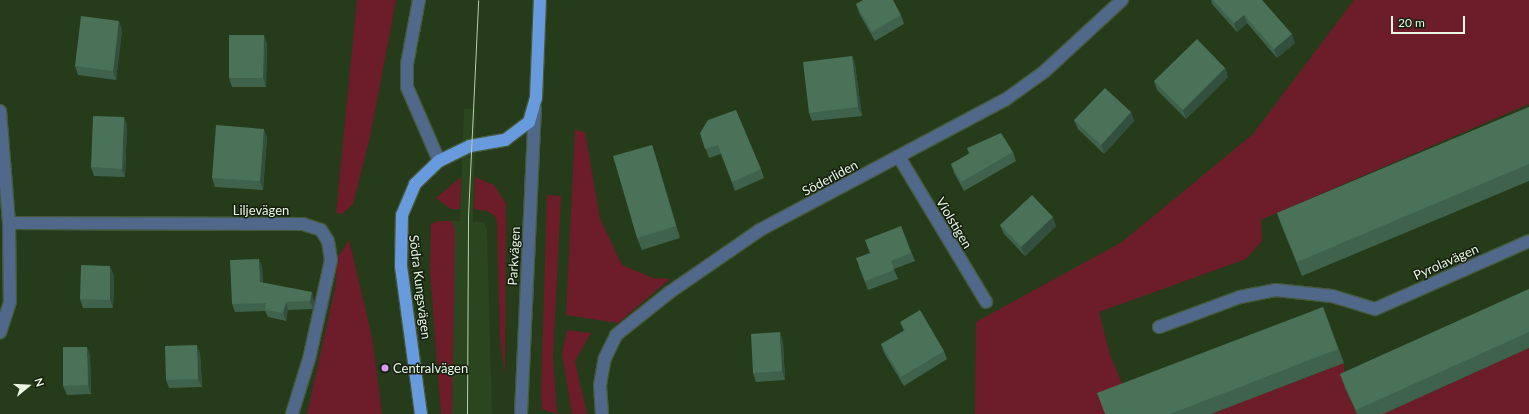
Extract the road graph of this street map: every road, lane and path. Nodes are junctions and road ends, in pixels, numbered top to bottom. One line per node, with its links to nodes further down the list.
1 (419, 0): 7 (street)
2 (540, 0): 4 (main road, Södra Kungsvägen)
3 (1122, 0): 6 (street, Söderliden)
4 (536, 99): 7 (main road, Södra Kungsvägen); 15 (street, Parkvägen)
5 (0, 111): 8 (street)
6 (899, 158): 10 (street, Violstigen); 16 (street, Söderliden)
7 (439, 161): 14 (main road, Södra Kungsvägen)
8 (9, 223): 12 (street); 13 (street, Liljevägen)
9 (1529, 241): 11 (street, Pyrolavägen)
10 (986, 302)
11 (1159, 327)
12 (0, 332)
13 (292, 414)
14 (422, 414)
15 (521, 414)
16 (602, 414)

